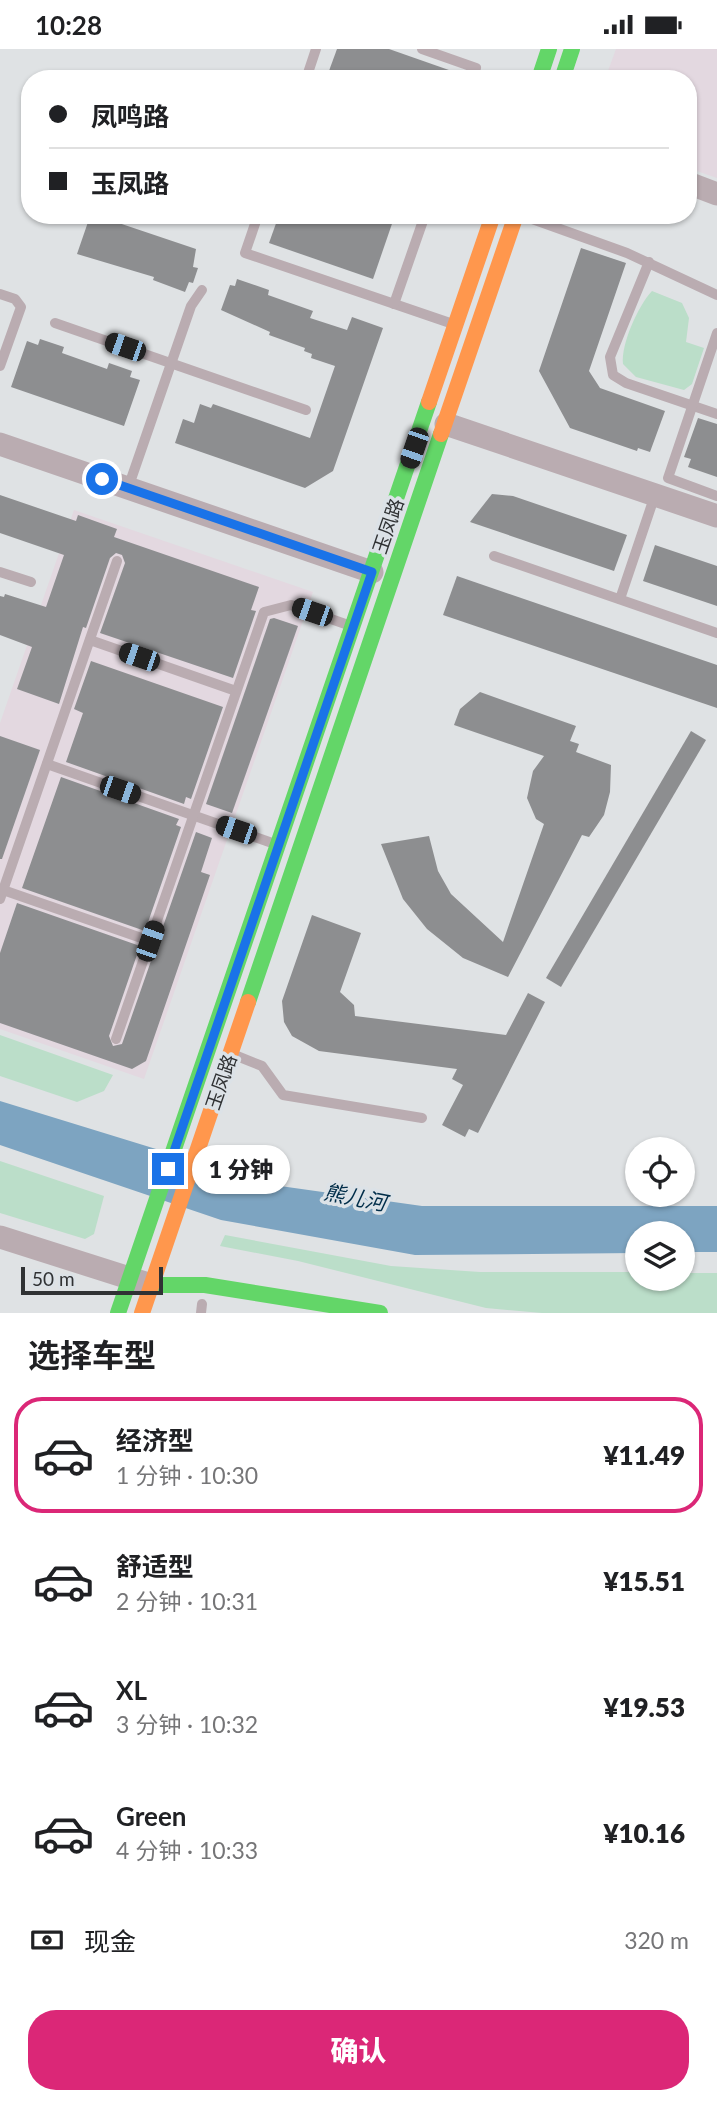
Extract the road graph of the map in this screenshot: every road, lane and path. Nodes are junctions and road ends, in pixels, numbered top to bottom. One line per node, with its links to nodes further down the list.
1 (316, 49): 5 (lane)
2 (422, 49): 6 (lane)
3 (549, 49): 7 (street)
4 (572, 49): 8 (street)
5 (309, 70)
6 (475, 70)
7 (541, 70)
8 (565, 70)
9 (697, 186): 10 (street)
10 (717, 194)
11 (255, 224): 20 (lane)
12 (422, 224): 20 (lane)
13 (489, 224): 22 (street, 玉凤路)
14 (515, 224): 29 (street, 玉凤路)
15 (543, 224): 16 (lane)
16 (649, 262): 19 (lane); 26 (lane)
17 (202, 290): 24 (lane)
18 (0, 294): 25 (lane)
19 (717, 295)
20 (394, 304): 22 (lane)
21 (55, 323): 24 (lane)
22 (456, 325): 38 (street, 玉凤路)
23 (717, 333): 26 (lane)
24 (171, 363): 27 (lane); 31 (lane)
25 (0, 366)
26 (693, 405): 28 (lane); 33 (lane)
27 (306, 410)
28 (717, 414)
29 (446, 424): 32 (street); 51 (street, 玉凤路)
30 (0, 444): 31 (street)
31 (128, 488): 38 (street)
32 (655, 495): 34 (street); 40 (lane)
33 (717, 496)
34 (717, 516)
35 (494, 556): 40 (lane)
36 (117, 561): 43 (lane)
37 (0, 572): 39 (lane)
38 (372, 572): 41 (street, 玉凤路)
39 (30, 582)
40 (620, 599): 42 (lane)
41 (354, 627): 44 (lane); 47 (street, 玉凤路)
42 (717, 632)
43 (90, 640): 44 (lane); 45 (lane)
44 (236, 691): 46 (lane)
45 (47, 764): 46 (lane); 48 (lane)
46 (193, 815): 47 (lane); 49 (lane)
47 (279, 845): 54 (street, 玉凤路)
48 (1, 894): 49 (lane)
49 (150, 941): 50 (lane)
50 (116, 1039)
51 (231, 1054): 52 (lane); 54 (street, 玉凤路)
52 (422, 1118)
53 (0, 1237): 54 (street)
54 (141, 1282): 55 (street); 56 (street, 玉凤路); 57 (street, 玉凤路); 58 (street)
55 (206, 1307)
56 (118, 1313)
57 (142, 1313)
58 (380, 1313)

